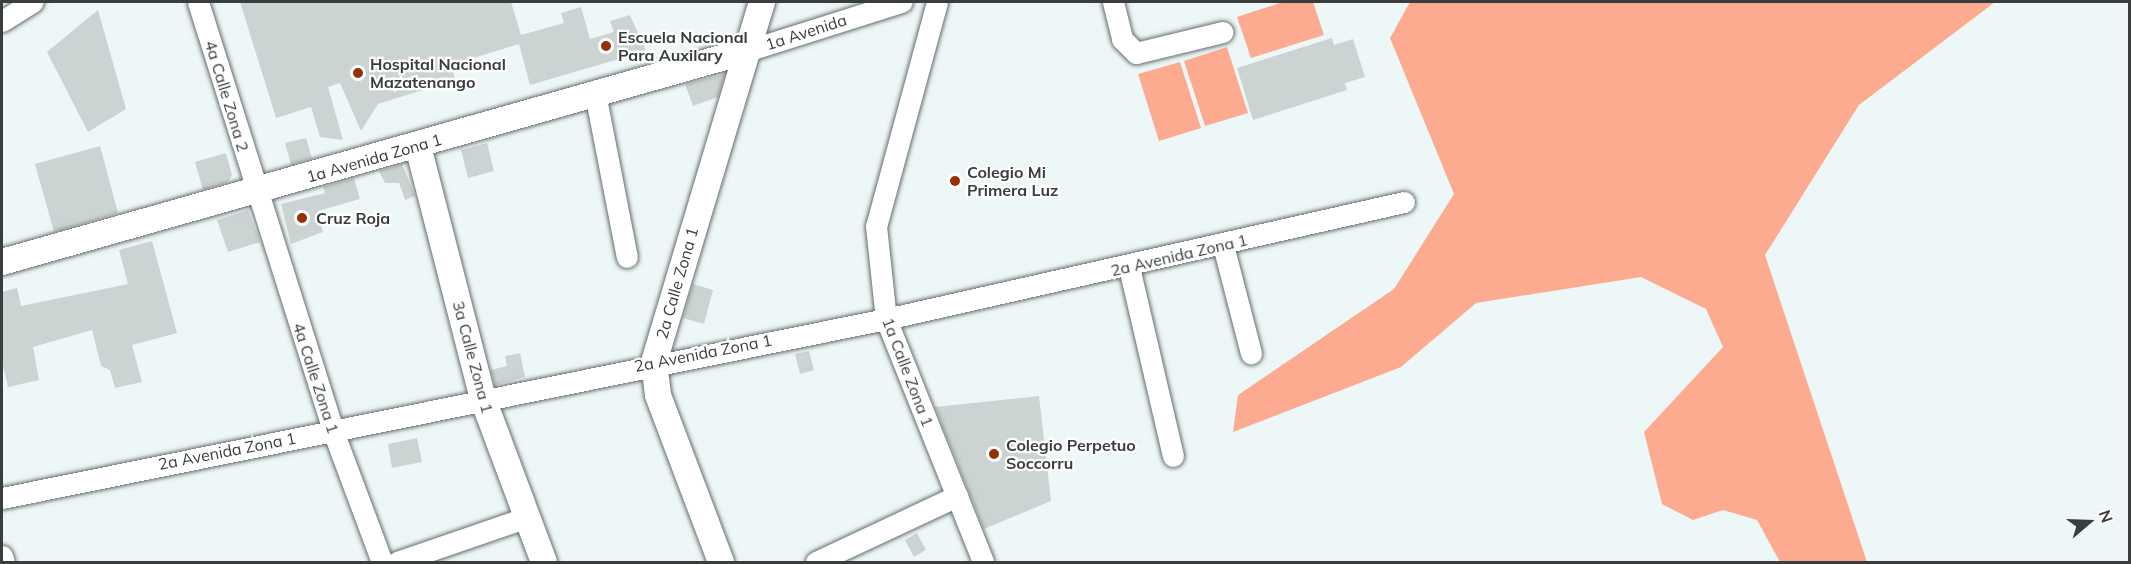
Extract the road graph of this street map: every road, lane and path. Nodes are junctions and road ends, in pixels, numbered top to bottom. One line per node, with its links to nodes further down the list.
1 (33, 2): 7 (street)
2 (198, 2): 12 (street, 4a Calle Zona 2)
3 (762, 2): 9 (main road, 2a Calle Zona 1)
4 (902, 2): 9 (street, 1a Avenida)
5 (937, 2): 18 (street, 1a Calle Zona 1)
6 (1113, 2): 8 (street)
7 (2, 21)
8 (1223, 32)
9 (746, 51): 10 (main road, 1a Avenida Zona 1); 20 (main road, 2a Calle Zona 1)
10 (595, 93): 11 (main road, 1a Avenida Zona 1); 15 (street)
11 (418, 147): 12 (main road, 1a Avenida Zona 1); 21 (main road, 3a Calle Zona 1)
12 (255, 191): 16 (main road, 1a Avenida Zona 1); 22 (street, 4a Calle Zona 1)
13 (1404, 202): 14 (street, 2a Avenida Zona 1)
14 (1223, 245): 17 (street, 2a Avenida Zona 1); 19 (street)
15 (627, 257)
16 (2, 262)
17 (1129, 267): 18 (street, 2a Avenida Zona 1); 23 (street)
18 (886, 319): 20 (street, 2a Avenida Zona 1); 24 (street, 1a Calle Zona 1)
19 (1251, 353)
20 (654, 362): 21 (street, 2a Avenida Zona 1); 32 (main road, 2a Calle Zona 1)
21 (483, 399): 22 (street, 2a Avenida Zona 1); 26 (main road, 3a Calle Zona 1)
22 (333, 431): 25 (street, 2a Avenida Zona 1); 29 (street, 4a Calle Zona 1)
23 (1173, 456)
24 (957, 496): 33 (street); 34 (street, 1a Calle Zona 1)
25 (2, 498)
26 (525, 518): 30 (street); 31 (main road, 3a Calle Zona 1)
27 (2, 556): 28 (street)
28 (4, 562)
29 (382, 562)
30 (397, 562)
31 (544, 562)
32 (721, 562)
33 (816, 562)
34 (983, 562)

